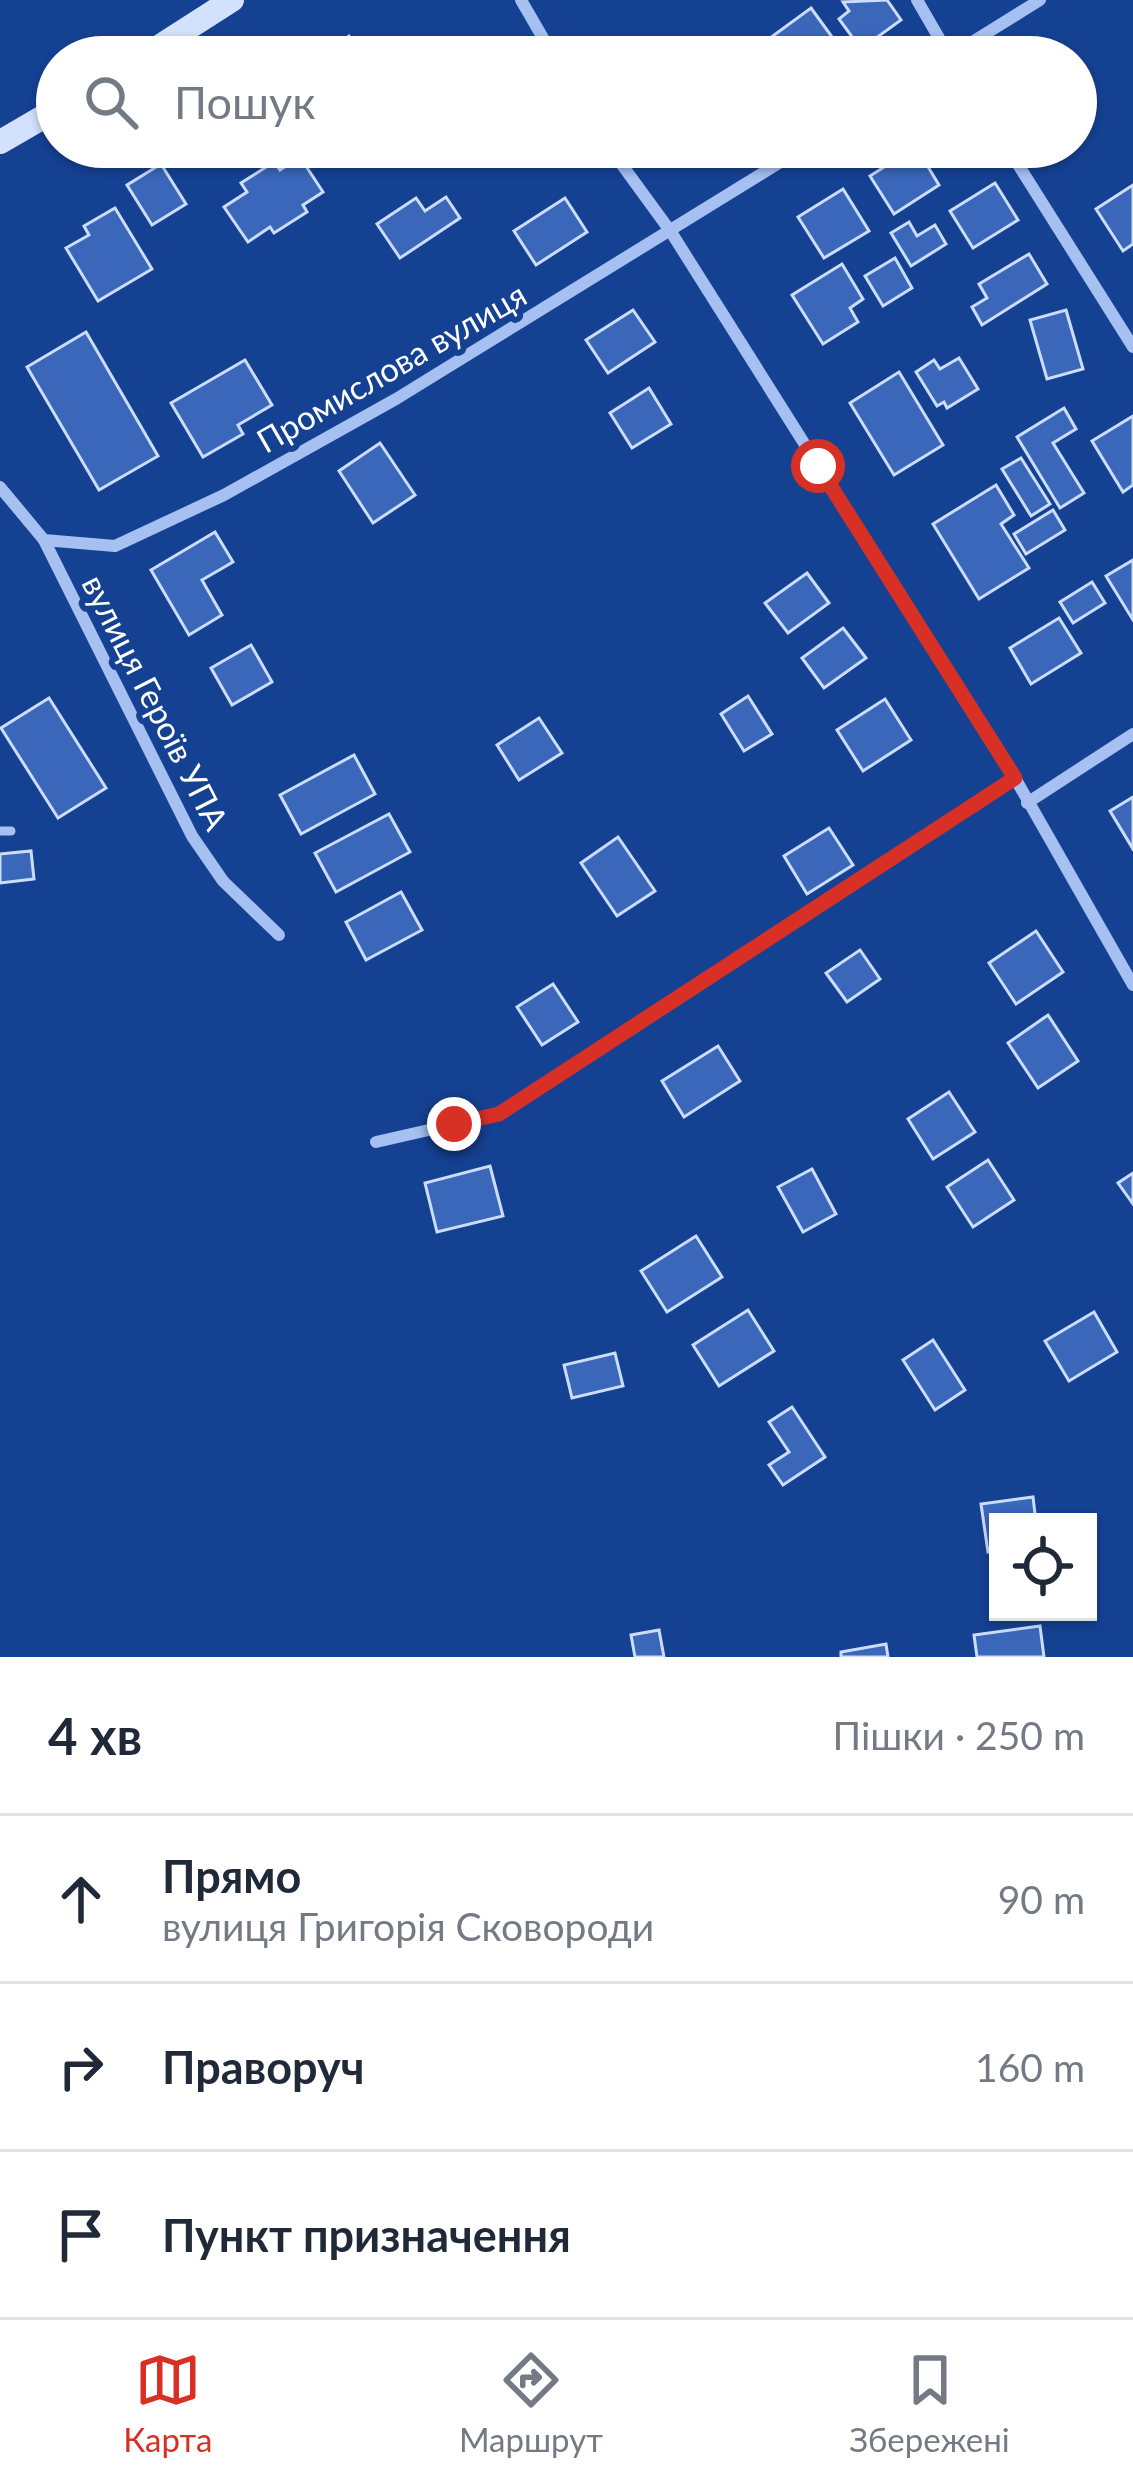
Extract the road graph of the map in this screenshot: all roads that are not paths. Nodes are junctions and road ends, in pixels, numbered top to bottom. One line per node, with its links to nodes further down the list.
1 (232, 0): 5 (street)
2 (521, 0): 6 (street)
3 (916, 0): 7 (street)
4 (1040, 0): 8 (street)
5 (176, 36)
6 (542, 36)
7 (937, 36)
8 (983, 36)
9 (36, 121): 10 (street)
10 (0, 142)
11 (623, 168): 14 (street)
12 (772, 168): 14 (street, Промислова вулиця)
13 (1019, 168): 15 (street)
14 (670, 232): 17 (street, Промислова вулиця); 19 (street)
15 (1133, 347)
16 (0, 487): 17 (street)
17 (44, 540): 21 (street, вулиця Героїв УПА)
18 (1133, 734): 20 (street)
19 (1015, 778): 20 (street); 23 (street)
20 (1028, 803): 22 (street)
21 (279, 934)
22 (1133, 985)
23 (376, 1142)

